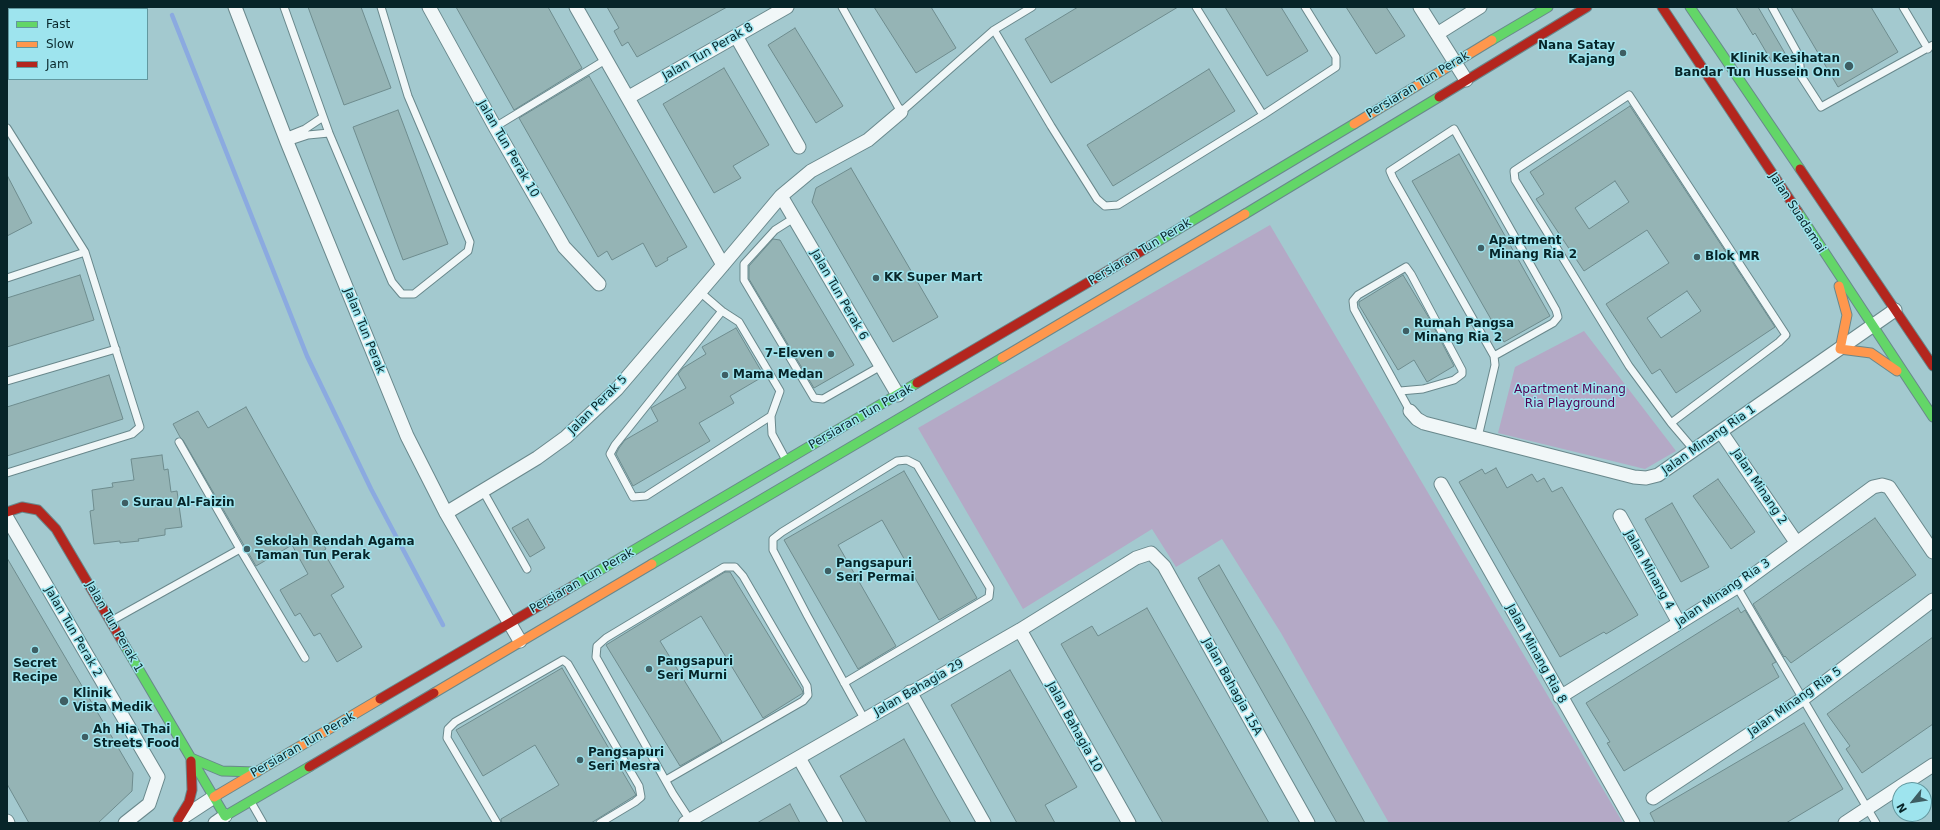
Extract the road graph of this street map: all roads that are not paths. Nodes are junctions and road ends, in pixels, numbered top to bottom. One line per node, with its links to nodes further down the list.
1 (235, 7): 35 (street, Jalan Tun Perak)
2 (284, 7): 31 (lane)
3 (381, 7): 34 (lane)
4 (429, 7): 32 (street, Jalan Tun Perak 10)
5 (576, 7): 25 (street)
6 (787, 7): 22 (street, Jalan Tun Perak 8)
7 (842, 7): 29 (lane)
8 (1032, 7): 20 (lane)
9 (1196, 7): 30 (lane)
10 (1305, 7): 30 (lane)
11 (1420, 7): 21 (street)
12 (1480, 7): 21 (street)
13 (1548, 7): 26 (street, Persiaran Tun Perak)
14 (1587, 7): 27 (street, Persiaran Tun Perak)
15 (1662, 7): 23 (street, Jalan Suadamai)
16 (1690, 7): 45 (street)
17 (1772, 7): 24 (lane)
18 (1903, 7): 24 (lane)
19 (1652, 11): 23 (street)
20 (994, 30): 29 (lane); 30 (lane)
21 (1437, 34): 26 (street)
22 (736, 36): 28 (street, Jalan Tun Perak 8); 36 (street)
23 (1682, 38): 41 (street, Jalan Suadamai)
24 (1930, 47)
25 (607, 60): 28 (street); 32 (lane)
26 (1456, 62): 27 (street); 56 (street, Persiaran Tun Perak)
27 (1466, 80): 84 (street, Persiaran Tun Perak)
28 (628, 97): 40 (street)
29 (901, 112): 37 (street, Jalan Perak 5)
30 (1263, 115)
31 (323, 118): 34 (lane); 35 (lane)
32 (495, 127): 43 (street, Jalan Tun Perak 10)
33 (7, 128): 39 (lane)
34 (329, 133): 35 (lane)
35 (286, 139): 70 (street, Jalan Tun Perak)
36 (800, 147)
37 (781, 196): 38 (street, Jalan Tun Perak 6); 40 (street, Jalan Perak 5)
38 (794, 218): 51 (street, Jalan Tun Perak 6); 51 (lane)
39 (85, 252): 42 (lane); 48 (lane)
40 (724, 265): 44 (street, Jalan Perak 5)
41 (1834, 269): 47 (street, Jalan Suadamai); 49 (street)
42 (7, 278)
43 (599, 284)
44 (700, 292): 46 (lane); 68 (street, Jalan Perak 5)
45 (1895, 310): 47 (street, Jalan Minang Ria 1); 52 (street)
46 (722, 311): 58 (lane); 58 (lane)
47 (1872, 326): 49 (street, Jalan Minang Ria 1); 53 (street, Jalan Suadamai)
48 (116, 349): 54 (lane); 66 (lane)
49 (1840, 349): 53 (street); 61 (street, Jalan Minang Ria 1)
50 (1494, 356): 50 (lane); 62 (lane)
51 (881, 366): 56 (street, Jalan Tun Perak 6)
52 (1933, 366)
53 (1907, 379): 59 (street, Jalan Suadamai)
54 (7, 381)
55 (1400, 391): 55 (lane); 57 (lane)
56 (898, 395): 65 (street, Persiaran Tun Perak)
57 (1410, 411): 62 (street, Jalan Minang Ria 1)
58 (771, 416): 65 (lane)
59 (1933, 418)
60 (1671, 423): 60 (lane); 64 (lane)
61 (1721, 432): 64 (street, Jalan Minang Ria 1); 73 (street, Jalan Minang 2)
62 (1478, 437): 64 (street, Jalan Minang Ria 1)
63 (180, 442): 74 (lane)
64 (1694, 450)
65 (787, 461): 81 (street, Persiaran Tun Perak)
66 (7, 473)
67 (1441, 484): 88 (street, Jalan Minang Ria 8)
68 (483, 491): 70 (street, Jalan Perak 5); 77 (lane)
69 (7, 512): 80 (street, Jalan Tun Perak 1)
70 (446, 513): 81 (street, Jalan Tun Perak)
71 (1620, 516): 82 (street, Jalan Minang 4)
72 (7, 518): 104 (street, Jalan Tun Perak 2)
73 (1796, 542): 75 (street, Jalan Minang Ria 3); 78 (street, Jalan Minang Ria 3)
74 (240, 549): 80 (lane); 85 (lane)
75 (1933, 552)
76 (1151, 553): 83 (street, Jalan Bahagia 29); 110 (street, Jalan Bahagia 15A)
77 (527, 569)
78 (1737, 587): 82 (street, Jalan Minang Ria 3); 89 (lane)
79 (1933, 600): 89 (street, Jalan Minang Ria 5)
80 (110, 621): 91 (street, Jalan Tun Perak 1)
81 (510, 623): 84 (street, Jalan Tun Perak); 94 (street, Persiaran Tun Perak)
82 (1679, 623): 88 (street, Jalan Minang Ria 3)
83 (1020, 630): 87 (street, Jalan Bahagia 29); 103 (street, Jalan Bahagia 10)
84 (520, 641): 98 (street, Persiaran Tun Perak)
85 (305, 658)
86 (844, 683): 86 (lane); 90 (lane)
87 (910, 692): 90 (street, Jalan Bahagia 29); 109 (street)
88 (1560, 697): 111 (street, Jalan Minang Ria 8)
89 (1804, 698): 97 (street, Jalan Minang Ria 5); 99 (lane)
90 (865, 720): 92 (street, Jalan Bahagia 29)
91 (191, 758): 94 (street); 96 (street, Jalan Tun Perak 1); 101 (street)
92 (799, 758): 102 (street, Jalan Bahagia 29); 108 (street)
93 (1933, 765): 99 (street)
94 (258, 772): 96 (street, Persiaran Tun Perak)
95 (666, 780): 95 (lane); 102 (lane)
96 (214, 797): 100 (street, Jalan Tun Perak 1); 101 (street, Persiaran Tun Perak)
97 (1653, 798)
98 (251, 801): 100 (street, Persiaran Tun Perak); 105 (lane)
99 (1868, 808): 112 (street); 113 (lane)
100 (220, 820)
101 (176, 821)
102 (688, 822)
103 (1127, 822)
104 (125, 823)
105 (263, 823)
106 (497, 823): 107 (lane)
107 (600, 823)
108 (836, 823)
109 (984, 823)
110 (1308, 823)
111 (1633, 823)
112 (1844, 823)
113 (1876, 823)

